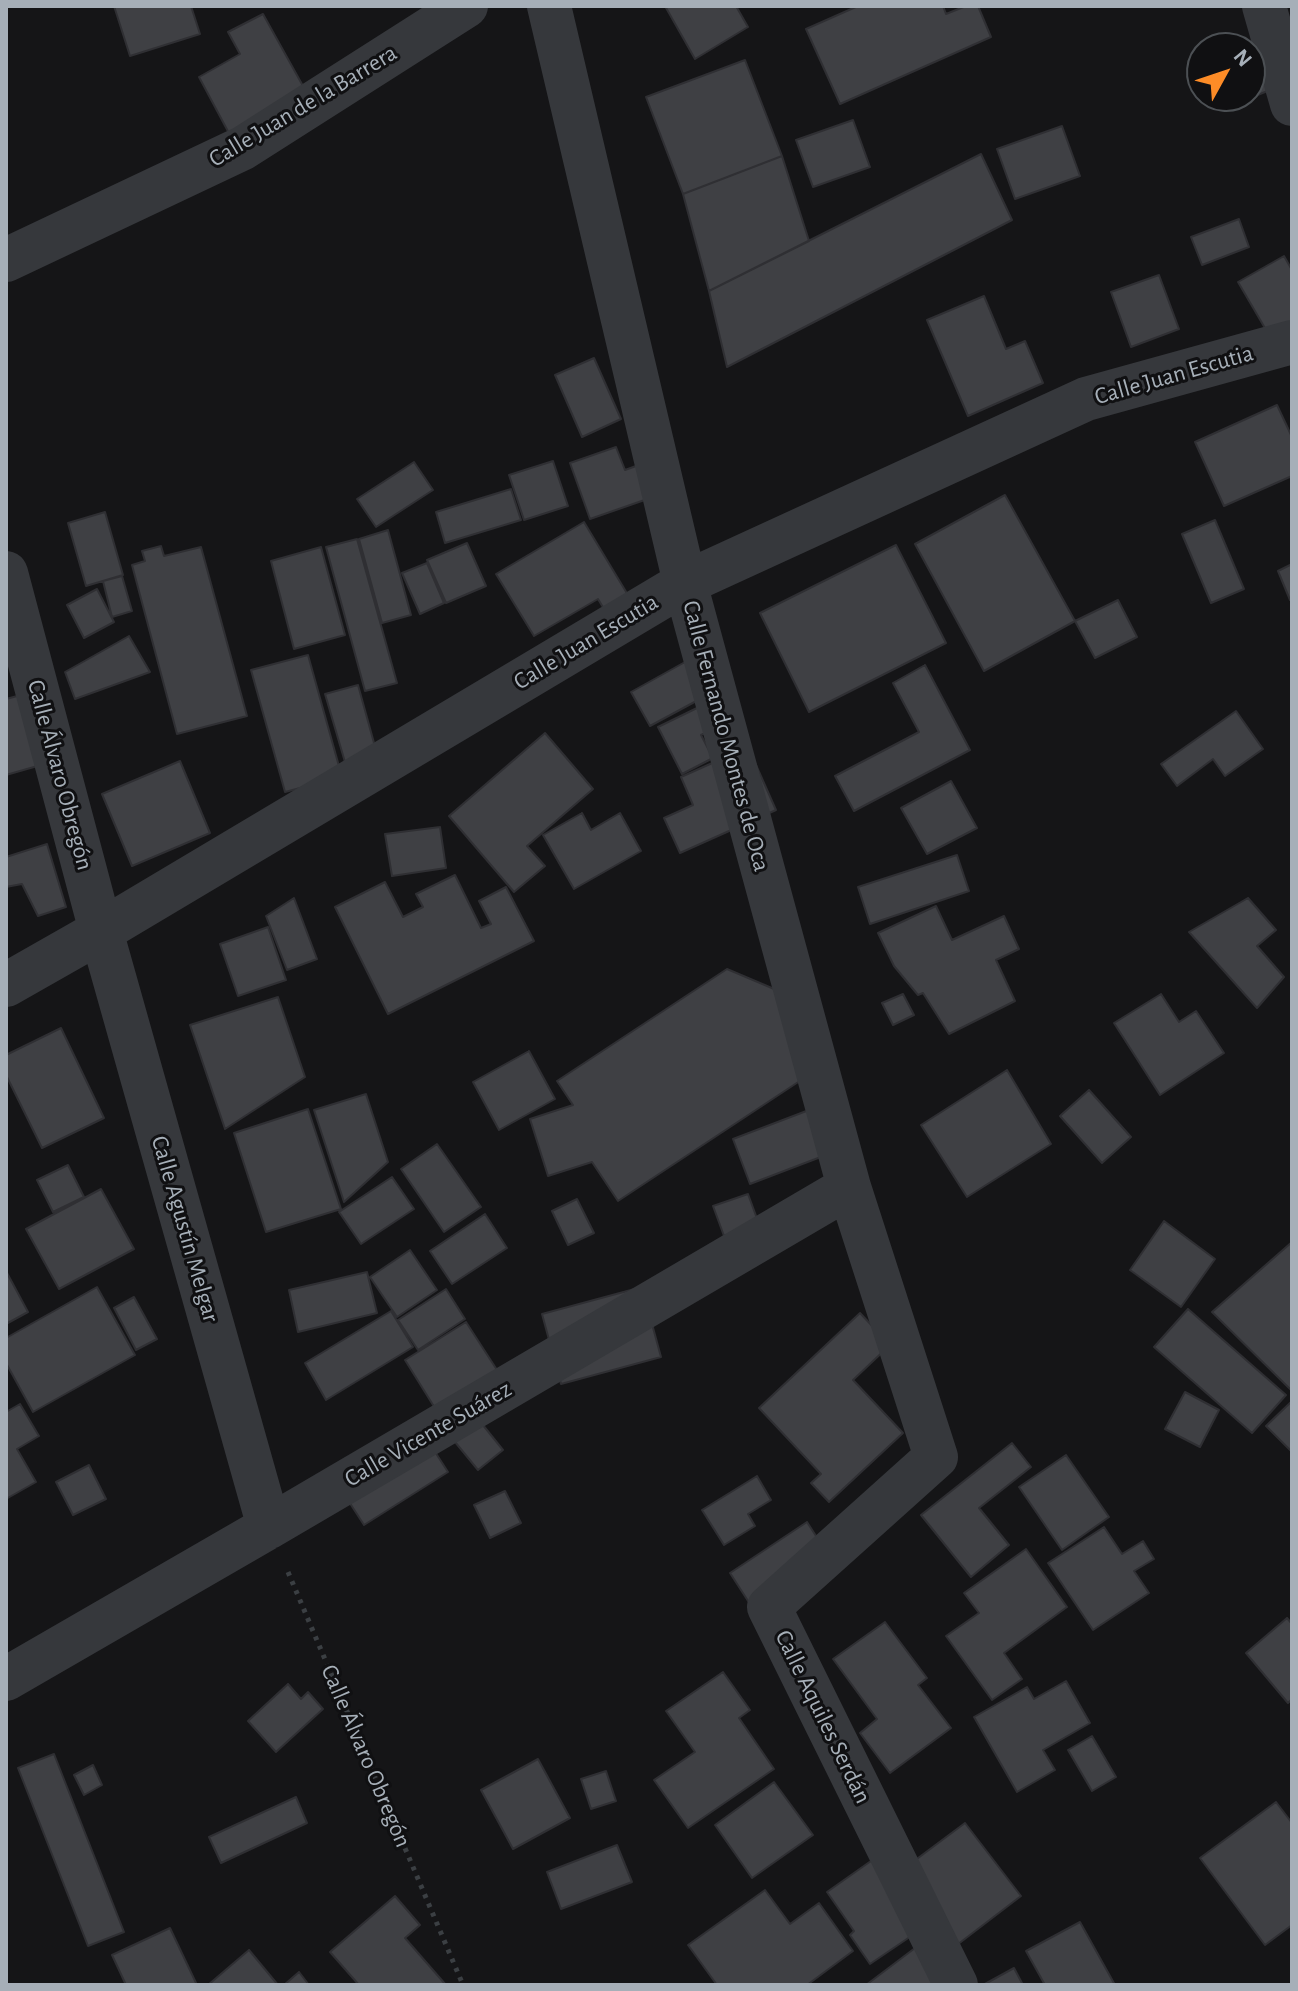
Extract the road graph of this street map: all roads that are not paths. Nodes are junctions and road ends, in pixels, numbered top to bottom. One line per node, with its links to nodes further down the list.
1 (466, 6): 5 (street, Calle Juan de la Barrera)
2 (549, 6): 8 (street, Calle Fernando Montes de Oca)
3 (1264, 6): 4 (street)
4 (1292, 104)
5 (6, 260)
6 (1292, 342): 8 (street, Calle Juan Escutia)
7 (6, 573): 9 (street, Calle Álvaro Obregón)
8 (685, 583): 9 (street, Calle Juan Escutia); 11 (street, Calle Fernando Montes de Oca)
9 (101, 931): 10 (street, Calle Juan Escutia); 13 (street, Calle Agustín Melgar)
10 (6, 985)
11 (849, 1187): 12 (street, Calle Fernando Montes de Oca); 13 (street, Calle Vicente Suárez)
12 (936, 1457): 15 (street, Calle Aquiles Serdán)
13 (269, 1527): 14 (street, Calle Vicente Suárez)
14 (6, 1679)
15 (956, 1985)

